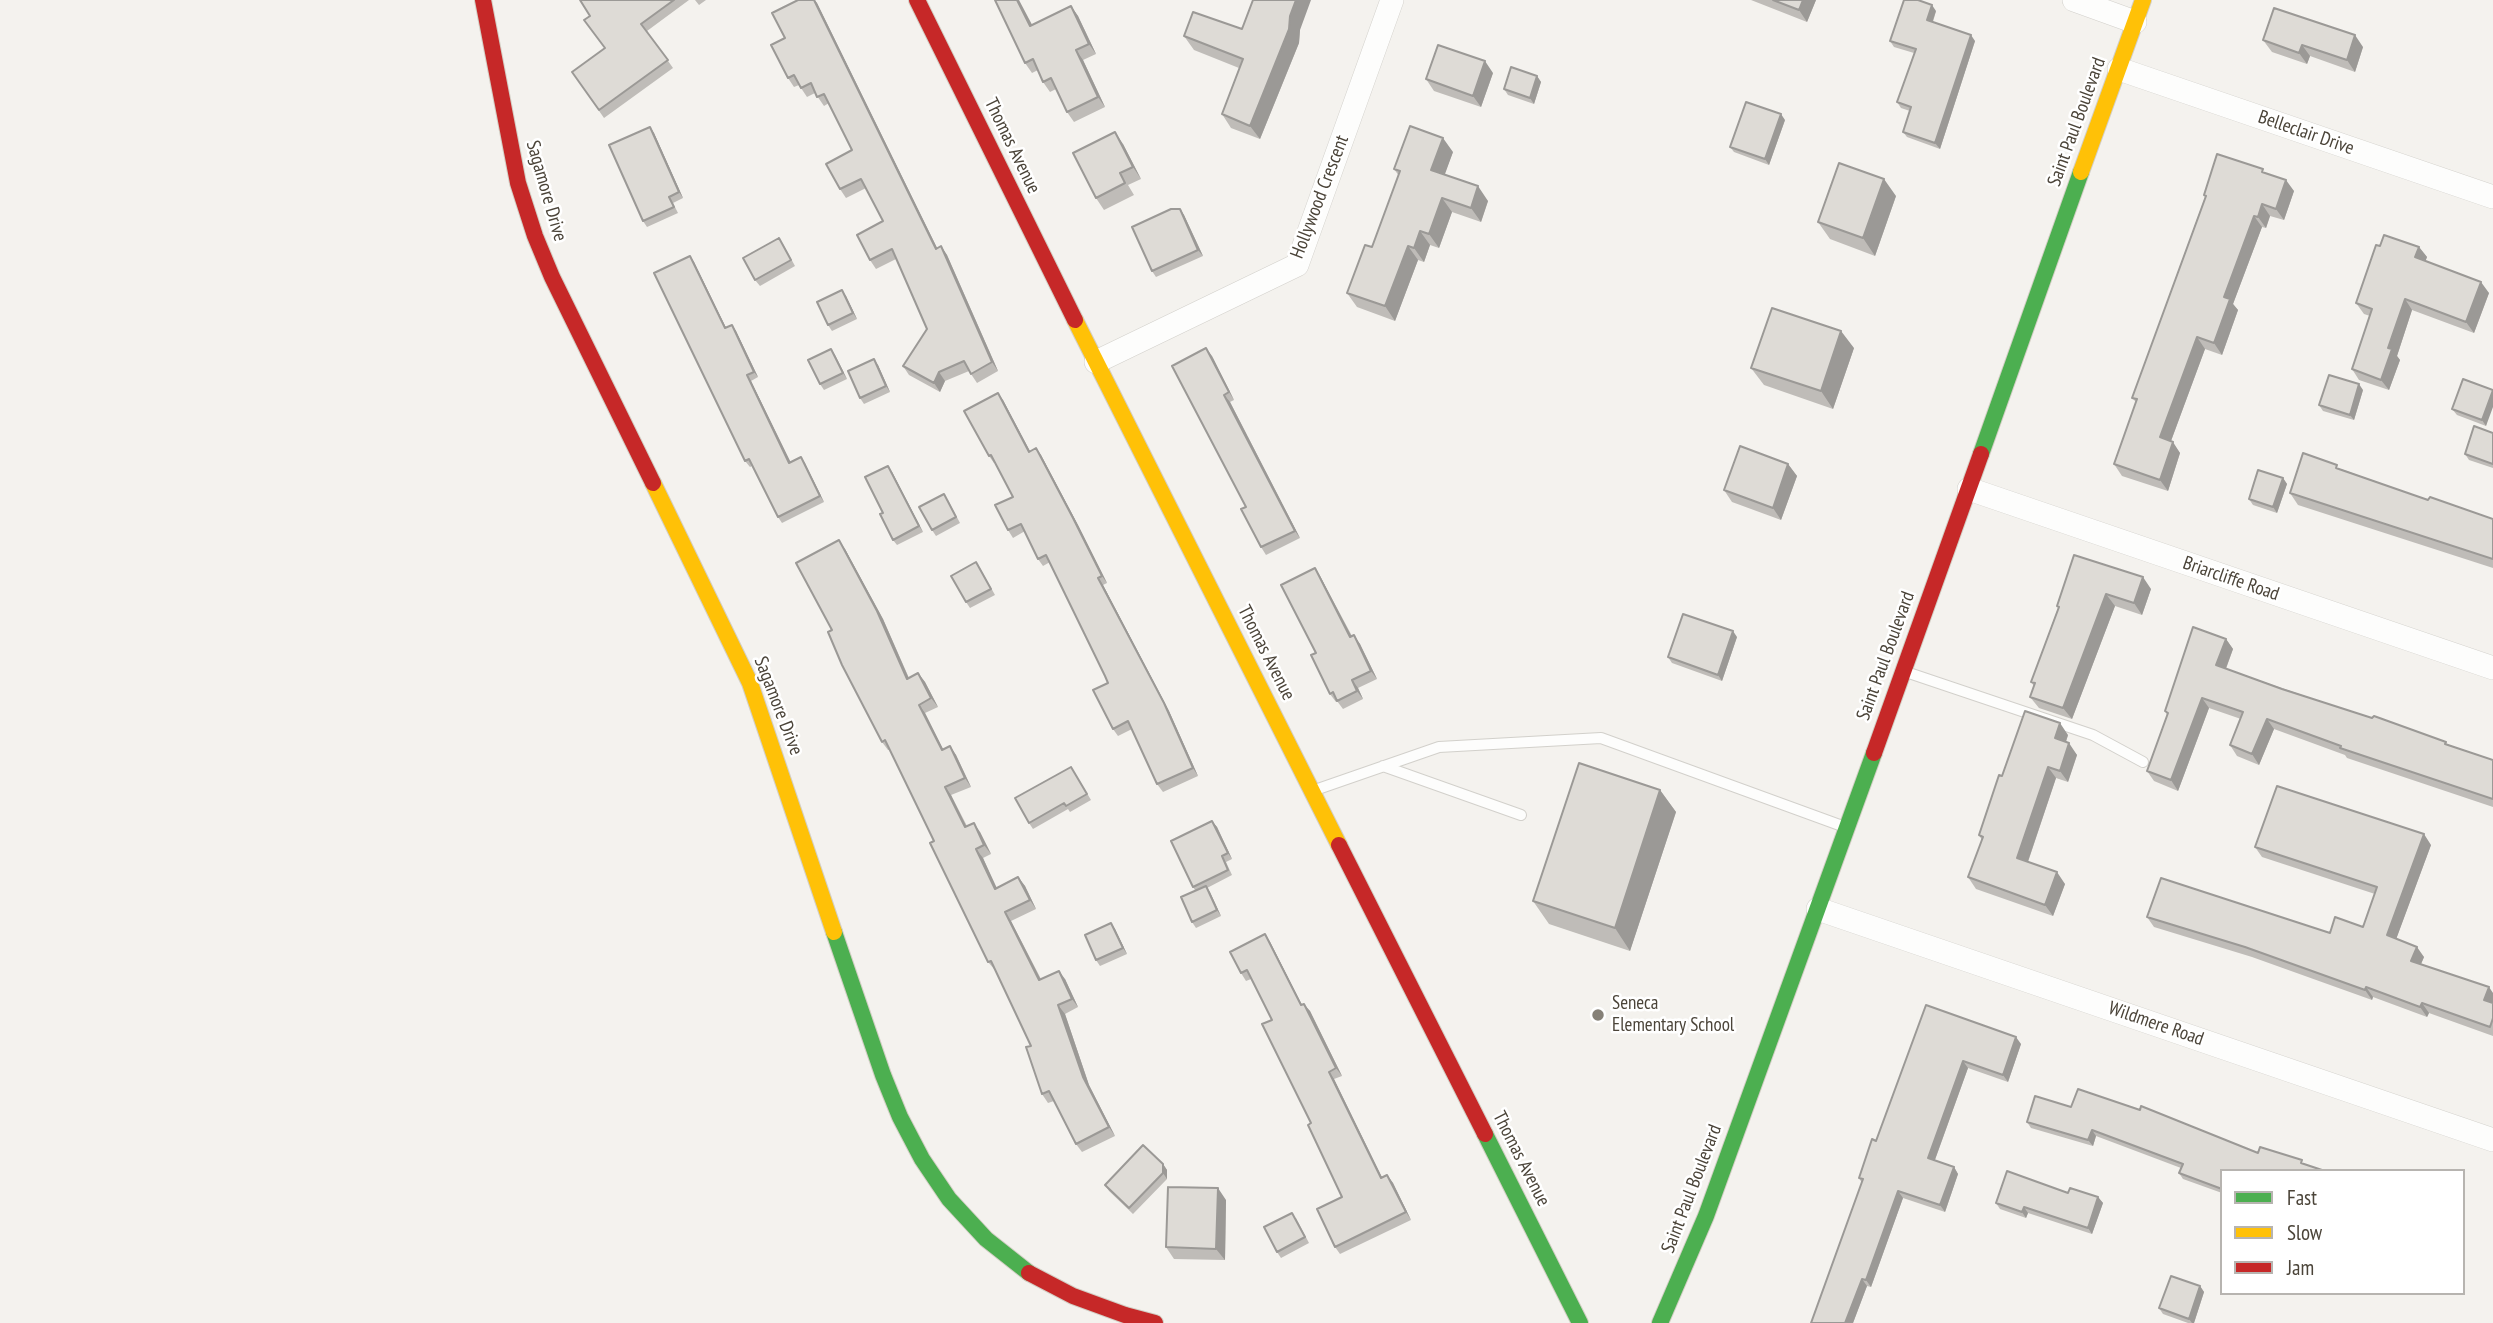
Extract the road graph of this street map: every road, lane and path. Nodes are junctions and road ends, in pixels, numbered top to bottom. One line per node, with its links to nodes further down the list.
1 (483, 0): 19 (street, Sagamore Drive)
2 (917, 0): 8 (street, Thomas Avenue)
3 (1392, 0): 8 (street, Hollywood Crescent)
4 (2074, 0): 5 (street)
5 (2139, 11): 6 (street, Saint Paul Boulevard)
6 (2119, 69): 7 (street, Belleclair Drive); 9 (street, Saint Paul Boulevard)
7 (2493, 197)
8 (1096, 362): 14 (street, Thomas Avenue)
9 (1969, 489): 10 (street, Briarcliffe Road); 11 (street, Saint Paul Boulevard)
10 (2493, 668)
11 (1904, 671): 12 (lane); 16 (street, Saint Paul Boulevard)
12 (2143, 762)
13 (1383, 766): 14 (lane); 15 (lane); 16 (lane)
14 (1312, 791): 20 (street, Thomas Avenue)
15 (1521, 815)
16 (1847, 828): 17 (street, Saint Paul Boulevard)
17 (1818, 909): 18 (street, Wildmere Road); 21 (street, Saint Paul Boulevard)
18 (2493, 1140)
19 (1155, 1323)
20 (1580, 1323)
21 (1660, 1323)

